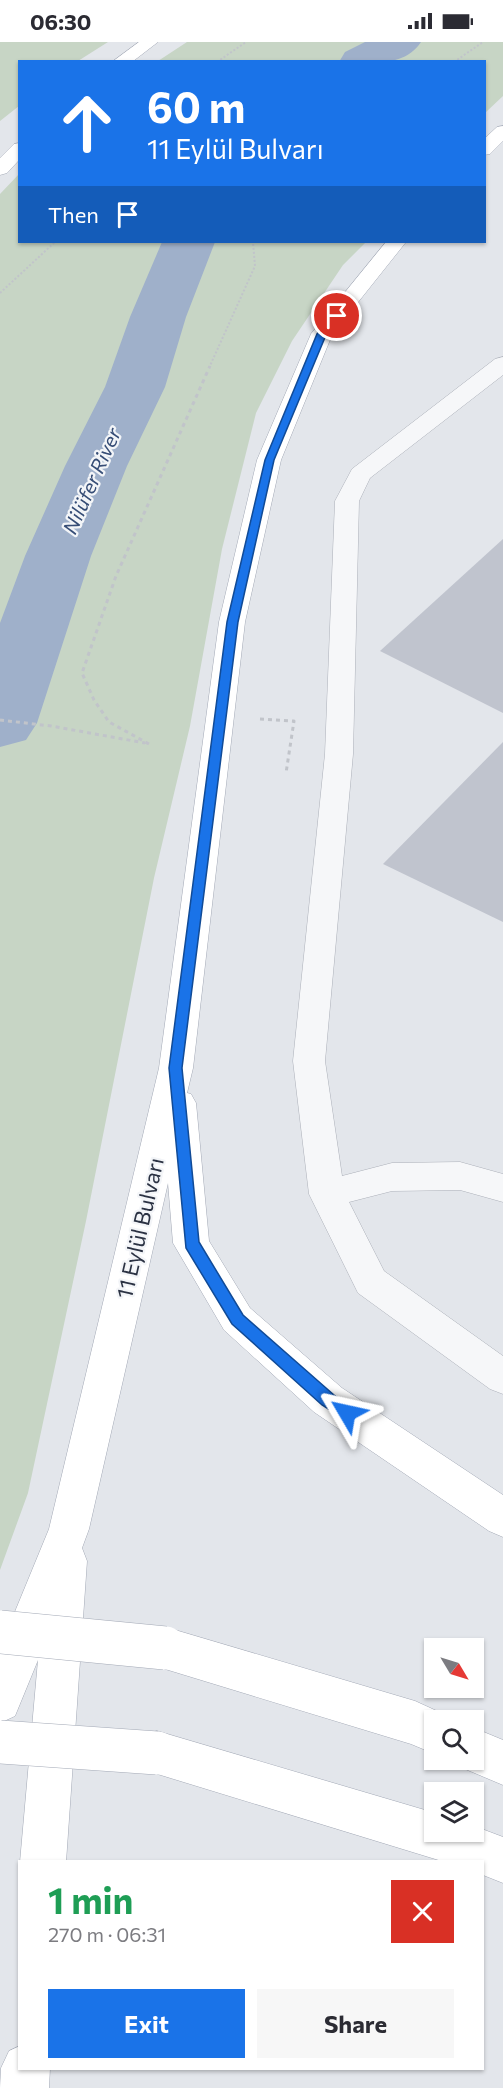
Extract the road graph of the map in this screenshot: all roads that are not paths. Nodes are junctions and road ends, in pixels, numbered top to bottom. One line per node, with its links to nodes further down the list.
1 (150, 42): 2 (main road)
2 (123, 60)
3 (503, 130): 4 (main road)
4 (486, 148)
5 (18, 150): 6 (main road)
6 (0, 169)
7 (395, 243): 9 (main road, 11 Eylül Bulvarı)
8 (503, 364): 11 (lane)
9 (176, 1068): 13 (main road); 14 (main road, 11 Eylül Bulvarı)
10 (503, 1188): 11 (lane)
11 (327, 1194): 12 (lane)
12 (503, 1377)
13 (503, 1518)
14 (69, 1529): 16 (main road, 11 Eylül Bulvarı); 21 (main road)
15 (0, 1632): 17 (main road, bridge)
16 (0, 1701)
17 (424, 1727)
18 (0, 1742): 22 (main road, bridge)
19 (484, 1754): 20 (main road)
20 (503, 1763)
21 (42, 1860)
22 (503, 1860)
23 (26, 2070): 24 (main road)
24 (24, 2088)

